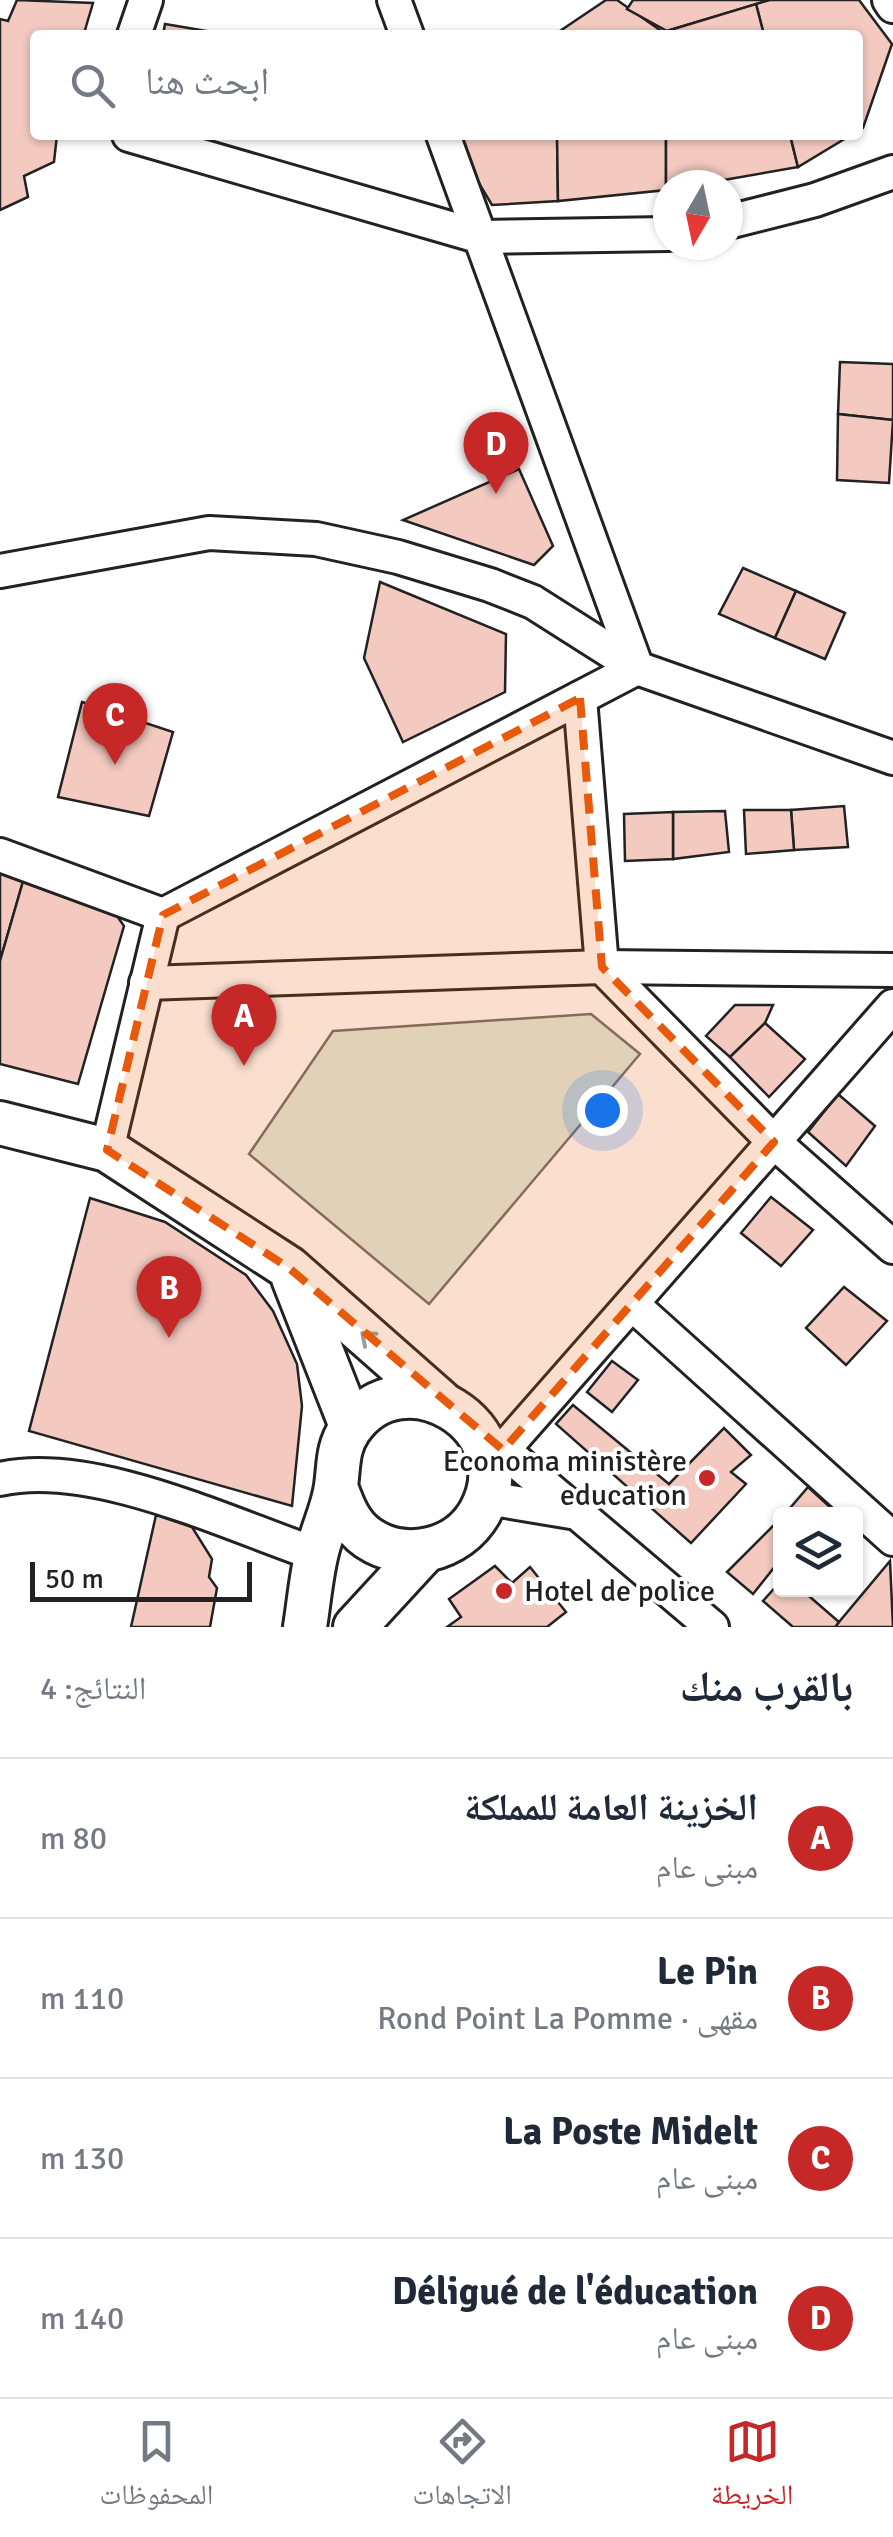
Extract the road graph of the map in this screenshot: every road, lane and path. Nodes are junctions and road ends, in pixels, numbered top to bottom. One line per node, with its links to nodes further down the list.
1 (146, 0): 3 (street)
2 (394, 0): 4 (street)
3 (136, 30)
4 (405, 30)
5 (146, 140): 10 (street)
6 (446, 140): 10 (street)
7 (893, 172): 8 (street)
8 (743, 218)
9 (653, 234): 10 (street)
10 (481, 238): 12 (street)
11 (0, 572): 12 (street)
12 (637, 668): 13 (street); 14 (street)
13 (580, 698): 16 (street); 17 (street)
14 (893, 758)
15 (0, 855): 16 (street)
16 (163, 915): 19 (street)
17 (602, 968): 18 (street); 19 (street); 22 (street)
18 (893, 970)
19 (146, 983): 23 (street)
20 (893, 1006): 22 (street)
21 (0, 1122): 23 (main road)
22 (774, 1142): 24 (street); 26 (street)
23 (107, 1150): 25 (main road)
24 (893, 1247)
25 (289, 1268): 27 (main road, one-way to 25); 28 (main road)
26 (632, 1304): 29 (street); 34 (street)
27 (440, 1401): 28 (main road); 29 (main road)
28 (351, 1426): 31 (main road)
29 (493, 1445): 32 (main road); 33 (street)
30 (0, 1480): 36 (street)
31 (336, 1488): 35 (main road); 36 (main road)
32 (488, 1498): 33 (street); 35 (main road)
33 (571, 1512): 39 (street)
34 (893, 1539)
35 (424, 1551): 38 (main road)
36 (316, 1554): 37 (main road)
37 (305, 1627)
38 (354, 1627)
39 (712, 1627)

